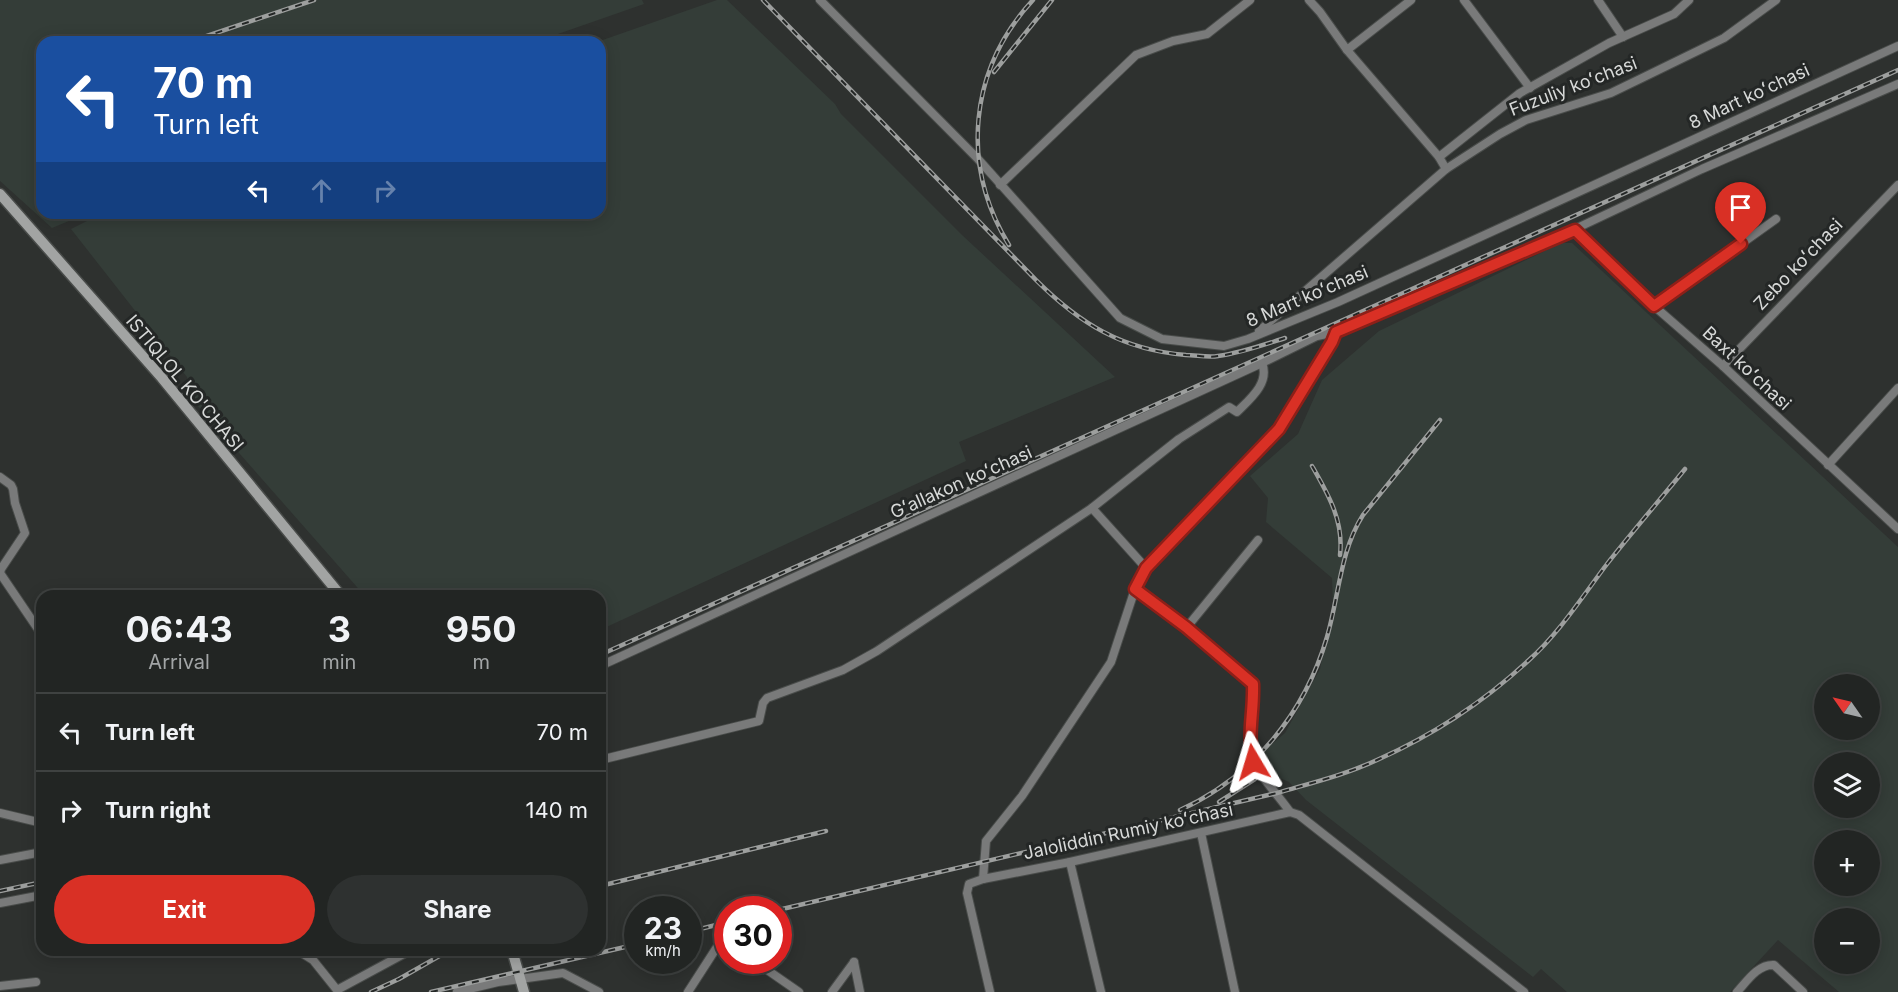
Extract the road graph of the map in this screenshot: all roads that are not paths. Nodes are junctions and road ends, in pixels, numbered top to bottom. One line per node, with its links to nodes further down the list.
1 (820, 0): 16 (street, 8 Mart koʻchasi)
2 (1250, 0): 16 (street)
3 (1309, 0): 11 (street)
4 (1411, 0): 11 (street)
5 (1464, 0): 13 (street)
6 (1598, 0): 9 (street)
7 (1689, 0): 9 (street, Fuzuliy koʻchasi)
8 (1776, 0): 15 (street, Fuzuliy koʻchasi)
9 (1623, 37): 13 (street, Fuzuliy koʻchasi)
10 (1898, 46): 23 (street, 8 Mart koʻchasi)
11 (1347, 50): 14 (street)
12 (1898, 84): 20 (street, Gʻallakon koʻchasi)
13 (1530, 88): 14 (street, Fuzuliy koʻchasi)
14 (1439, 157): 15 (street)
15 (1446, 169): 23 (street, Fuzuliy koʻchasi)
16 (1000, 185): 23 (street, 8 Mart koʻchasi)
17 (1898, 185): 25 (street, Zebo koʻchasi)
18 (0, 194): 34 (main road, ISTIQLOL KO'CHASI)
19 (1776, 219): 21 (street)
20 (1575, 230): 21 (street, Baxt koʻchasi); 22 (street, Gʻallakon koʻchasi)
21 (1654, 306): 25 (street, Baxt koʻchasi)
22 (1336, 332): 24 (street, Gʻallakon koʻchasi); 32 (street)
23 (1254, 336)
24 (1262, 363): 29 (street); 37 (street, Gʻallakon koʻchasi)
25 (1723, 366): 27 (street, Baxt koʻchasi)
26 (1898, 388): 27 (street)
27 (1828, 465): 30 (street, Baxt koʻchasi)
28 (0, 477): 35 (street)
29 (1092, 508): 32 (street); 38 (street)
30 (1898, 529)
31 (1258, 540): 36 (street)
32 (1146, 568): 33 (street)
33 (1135, 589): 36 (street); 46 (street)
34 (336, 590)
35 (36, 626)
36 (1186, 627): 39 (street)
37 (606, 663)
38 (606, 759)
39 (1290, 812): 42 (street, Jaloliddin Rumiy koʻchasi); 67 (street)
40 (0, 813): 41 (street)
41 (36, 822)
42 (1201, 833): 45 (street, Jaloliddin Rumiy koʻchasi); 66 (street)
43 (36, 853): 44 (street)
44 (0, 860)
45 (1070, 862): 46 (street, Jaloliddin Rumiy koʻchasi); 65 (street)
46 (983, 879): 64 (street, Jaloliddin Rumiy koʻchasi)
47 (36, 896): 48 (street)
48 (0, 903)
49 (714, 951): 60 (street)
50 (307, 956): 51 (street)
51 (400, 956)
52 (514, 956): 54 (main road)
53 (773, 974): 61 (street)
54 (520, 979): 57 (street); 58 (main road); 59 (street)
55 (36, 982): 56 (street)
56 (0, 986)
57 (457, 992)
58 (524, 992)
59 (599, 992)
60 (688, 992)
61 (799, 992)
62 (832, 992): 63 (street)
63 (860, 992)
64 (990, 992)
65 (1101, 992)
66 (1235, 992)
67 (1524, 992)
68 (1737, 992): 69 (street)
69 (1803, 992)

